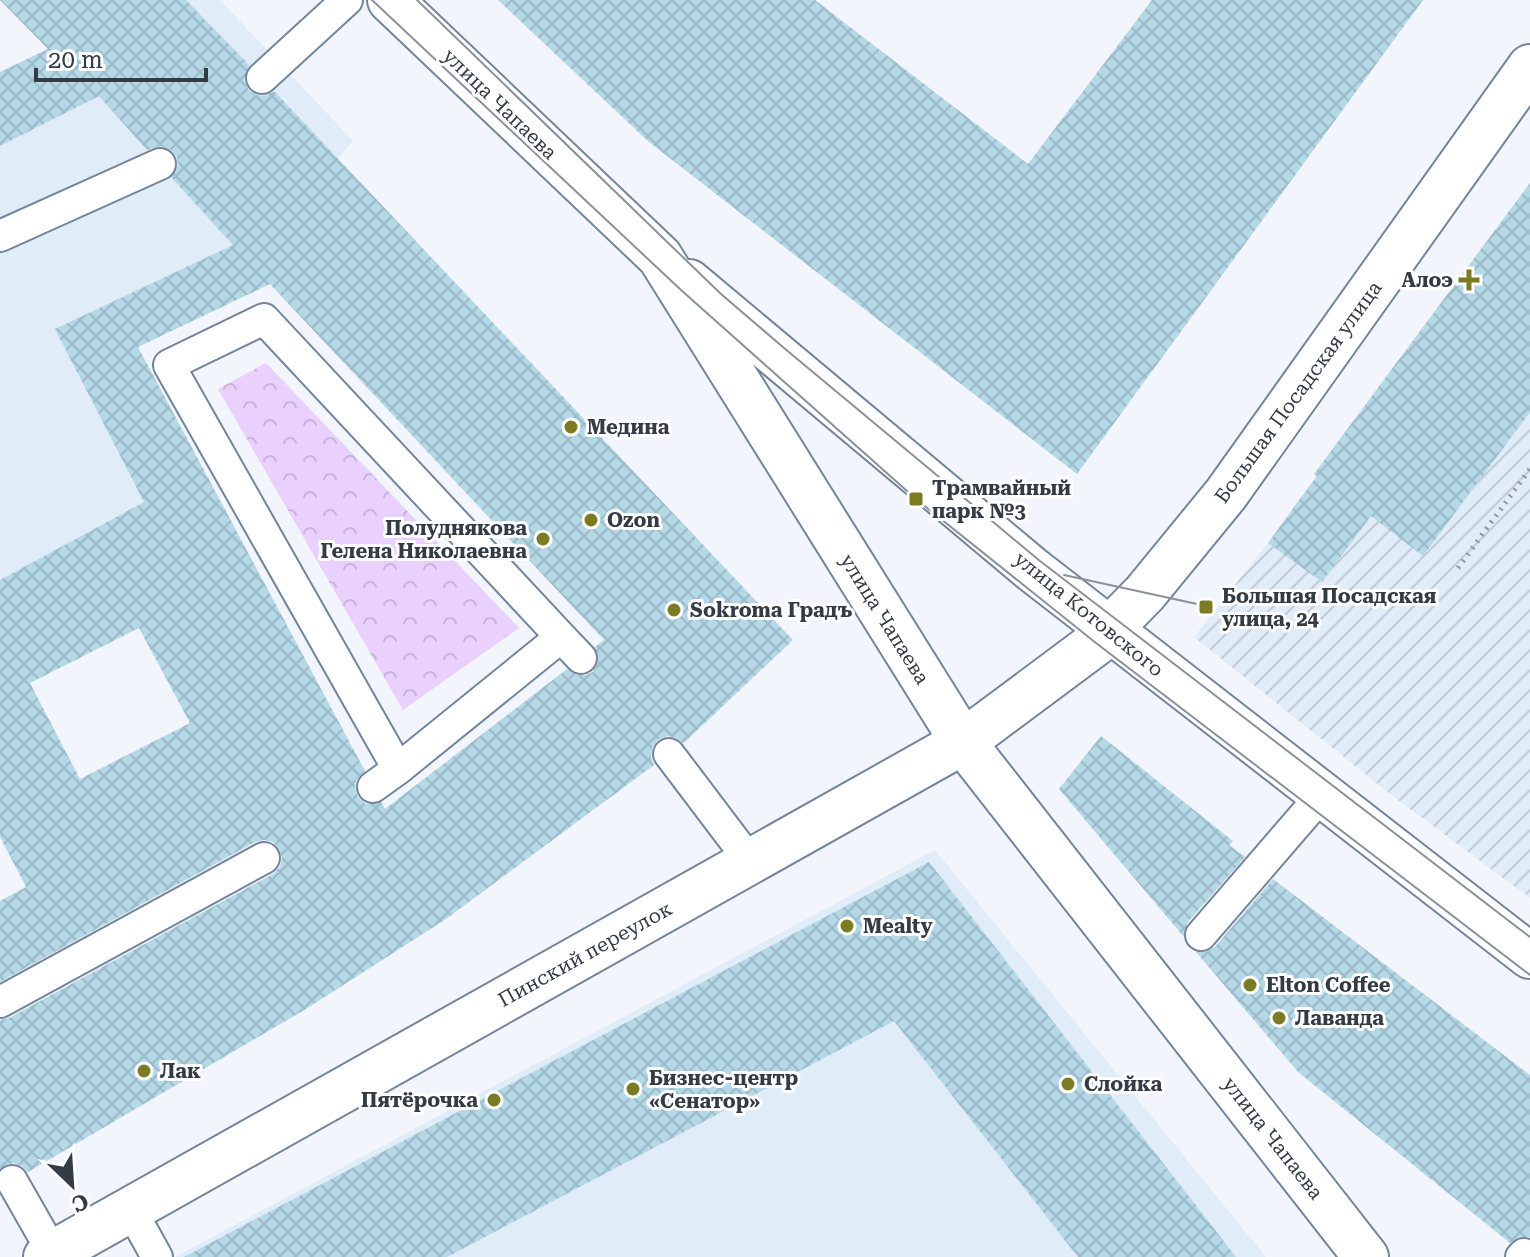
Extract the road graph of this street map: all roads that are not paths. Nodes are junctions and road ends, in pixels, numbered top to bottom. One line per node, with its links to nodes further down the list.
1 (347, 0): 4 (lane)
2 (390, 0): 7 (street, улица Чапаева)
3 (1530, 67): 8 (street, Большая Посадская улица)
4 (262, 78)
5 (160, 164): 6 (lane)
6 (0, 236)
7 (660, 257): 8 (street, улица Котовского); 9 (street, улица Чапаева)
8 (1109, 630): 9 (street, Пинский переулок); 13 (street, улица Котовского)
9 (963, 742): 15 (street, Пинский переулок); 23 (street, улица Чапаева)
10 (669, 754): 15 (lane)
11 (398, 769): 11 (lane); 12 (lane)
12 (373, 787)
13 (1321, 796): 16 (lane); 17 (street, улица Котовского)
14 (264, 858): 18 (lane)
15 (750, 861): 20 (street, Пинский переулок)
16 (1201, 935)
17 (1530, 956)
18 (0, 1002)
19 (12, 1181): 21 (lane)
20 (131, 1210): 21 (street, Пинский переулок); 22 (lane)
21 (50, 1255)
22 (157, 1257)
23 (1366, 1257)

